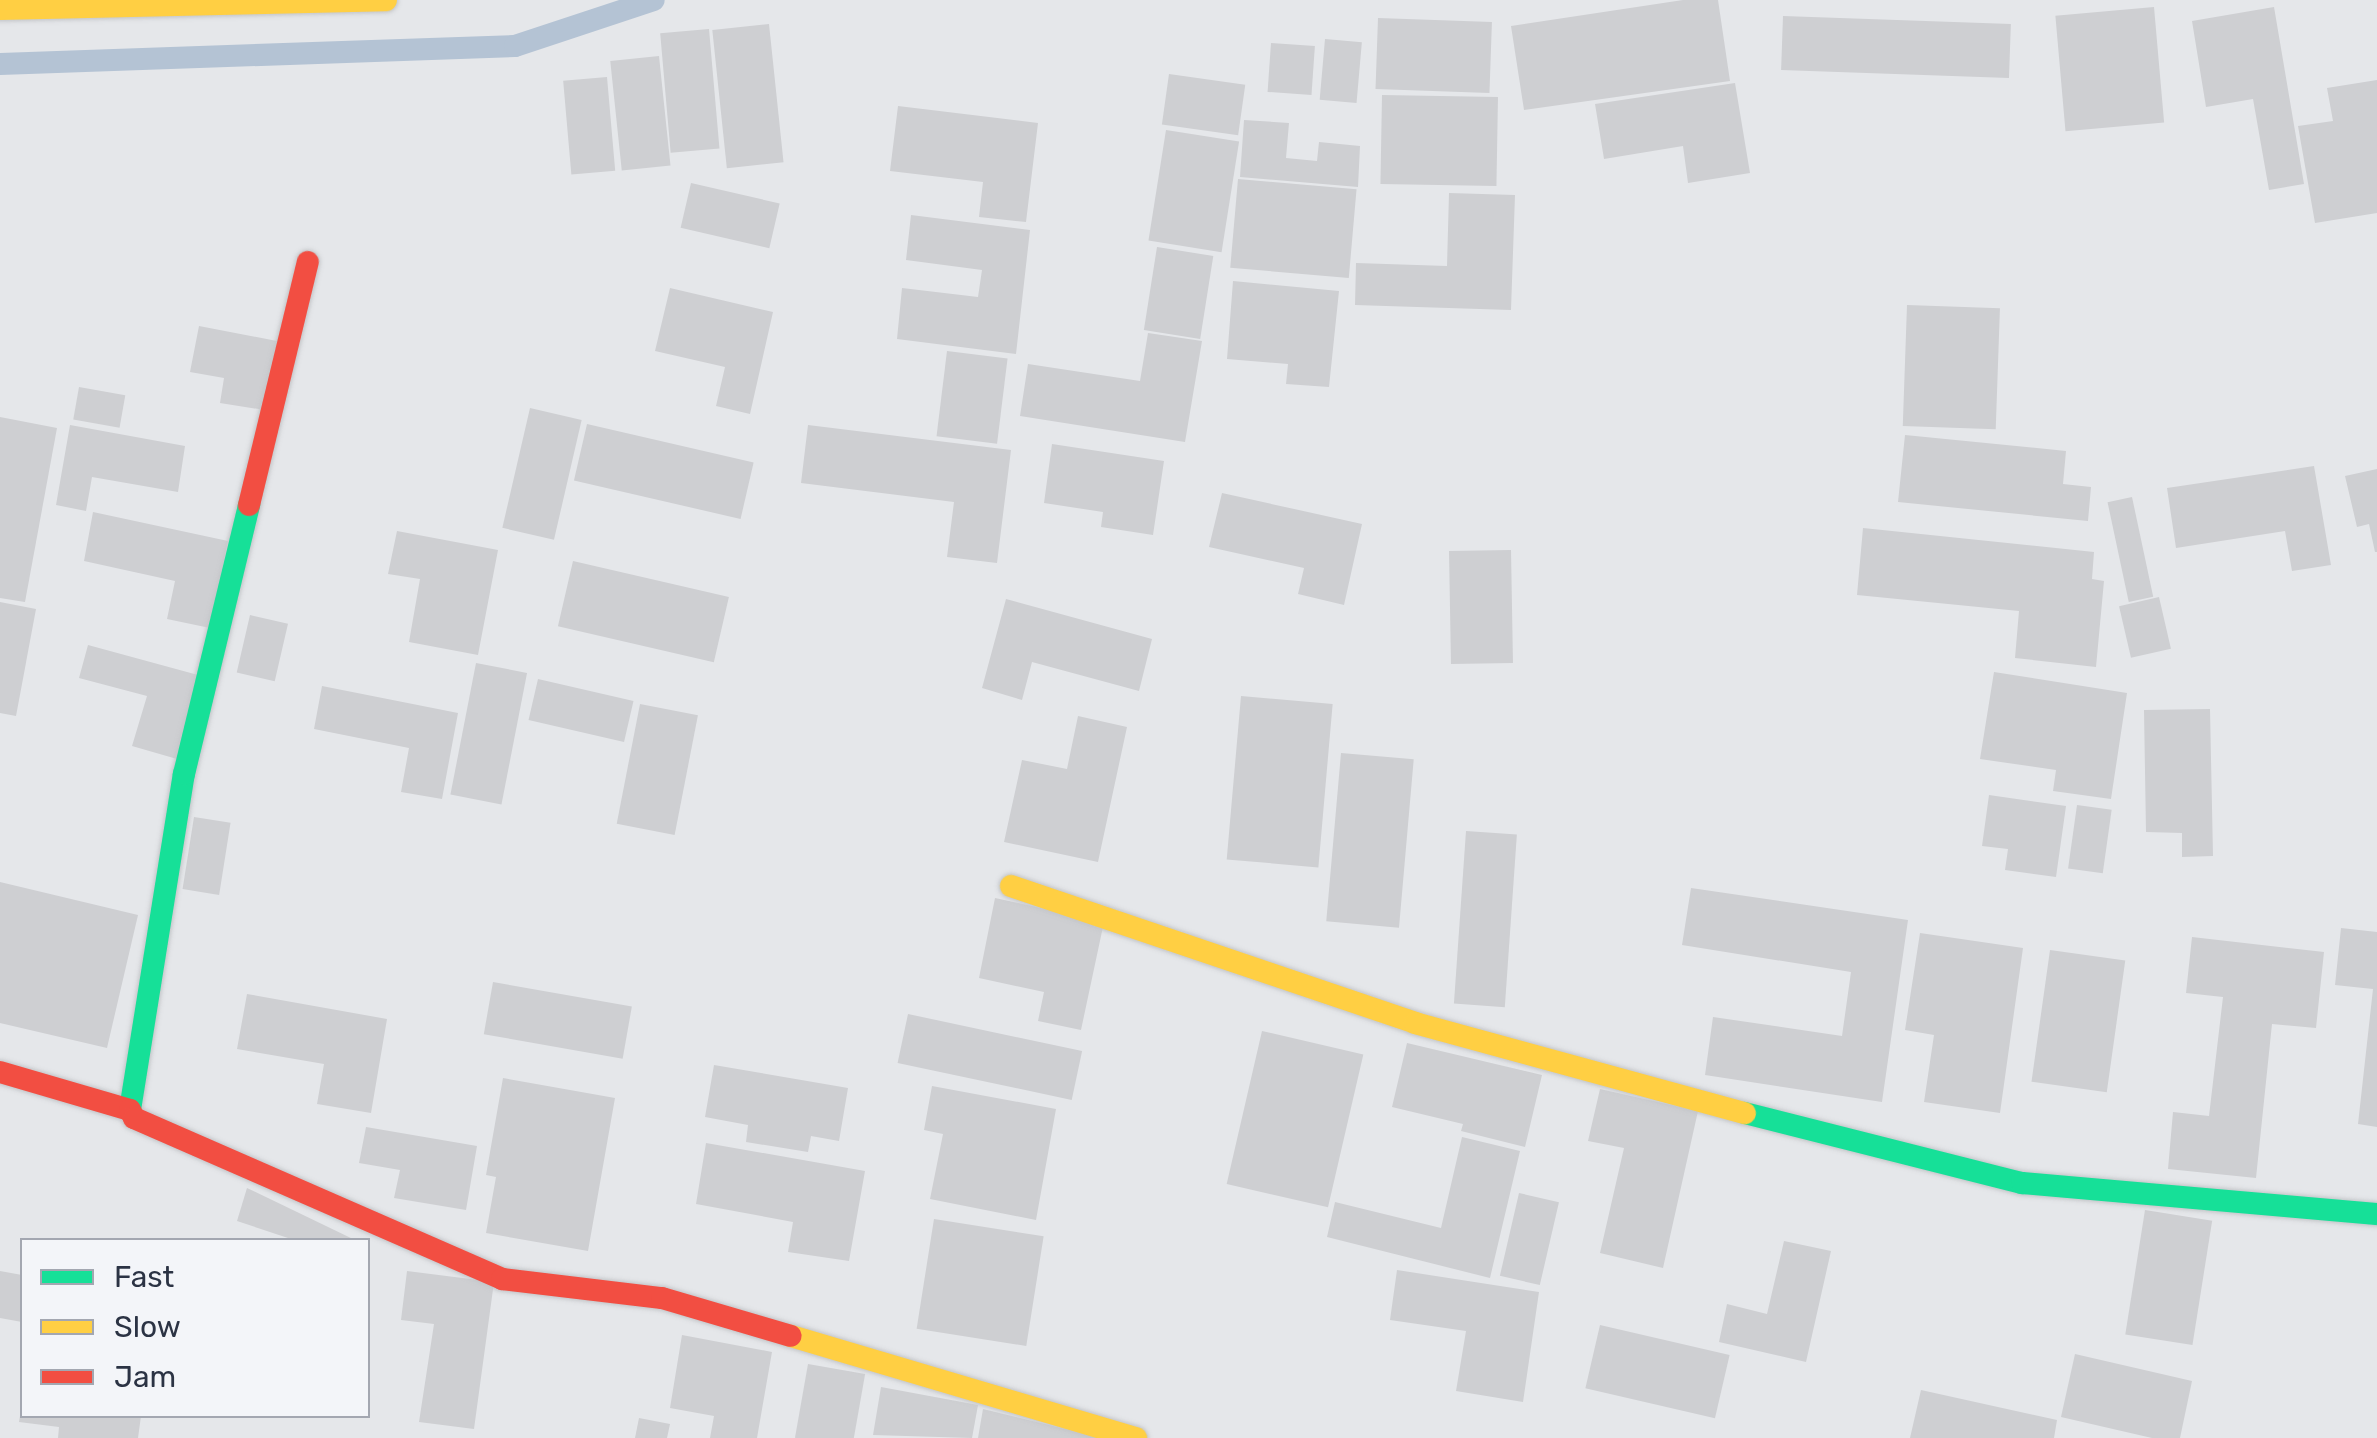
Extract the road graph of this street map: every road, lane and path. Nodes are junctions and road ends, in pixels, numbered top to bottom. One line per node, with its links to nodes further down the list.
1 (386, 0): 2 (street)
2 (0, 9)
3 (308, 262): 6 (street)
4 (1011, 886): 7 (street)
5 (0, 1072): 6 (street)
6 (130, 1110): 8 (street)
7 (2377, 1214)
8 (1136, 1438)

